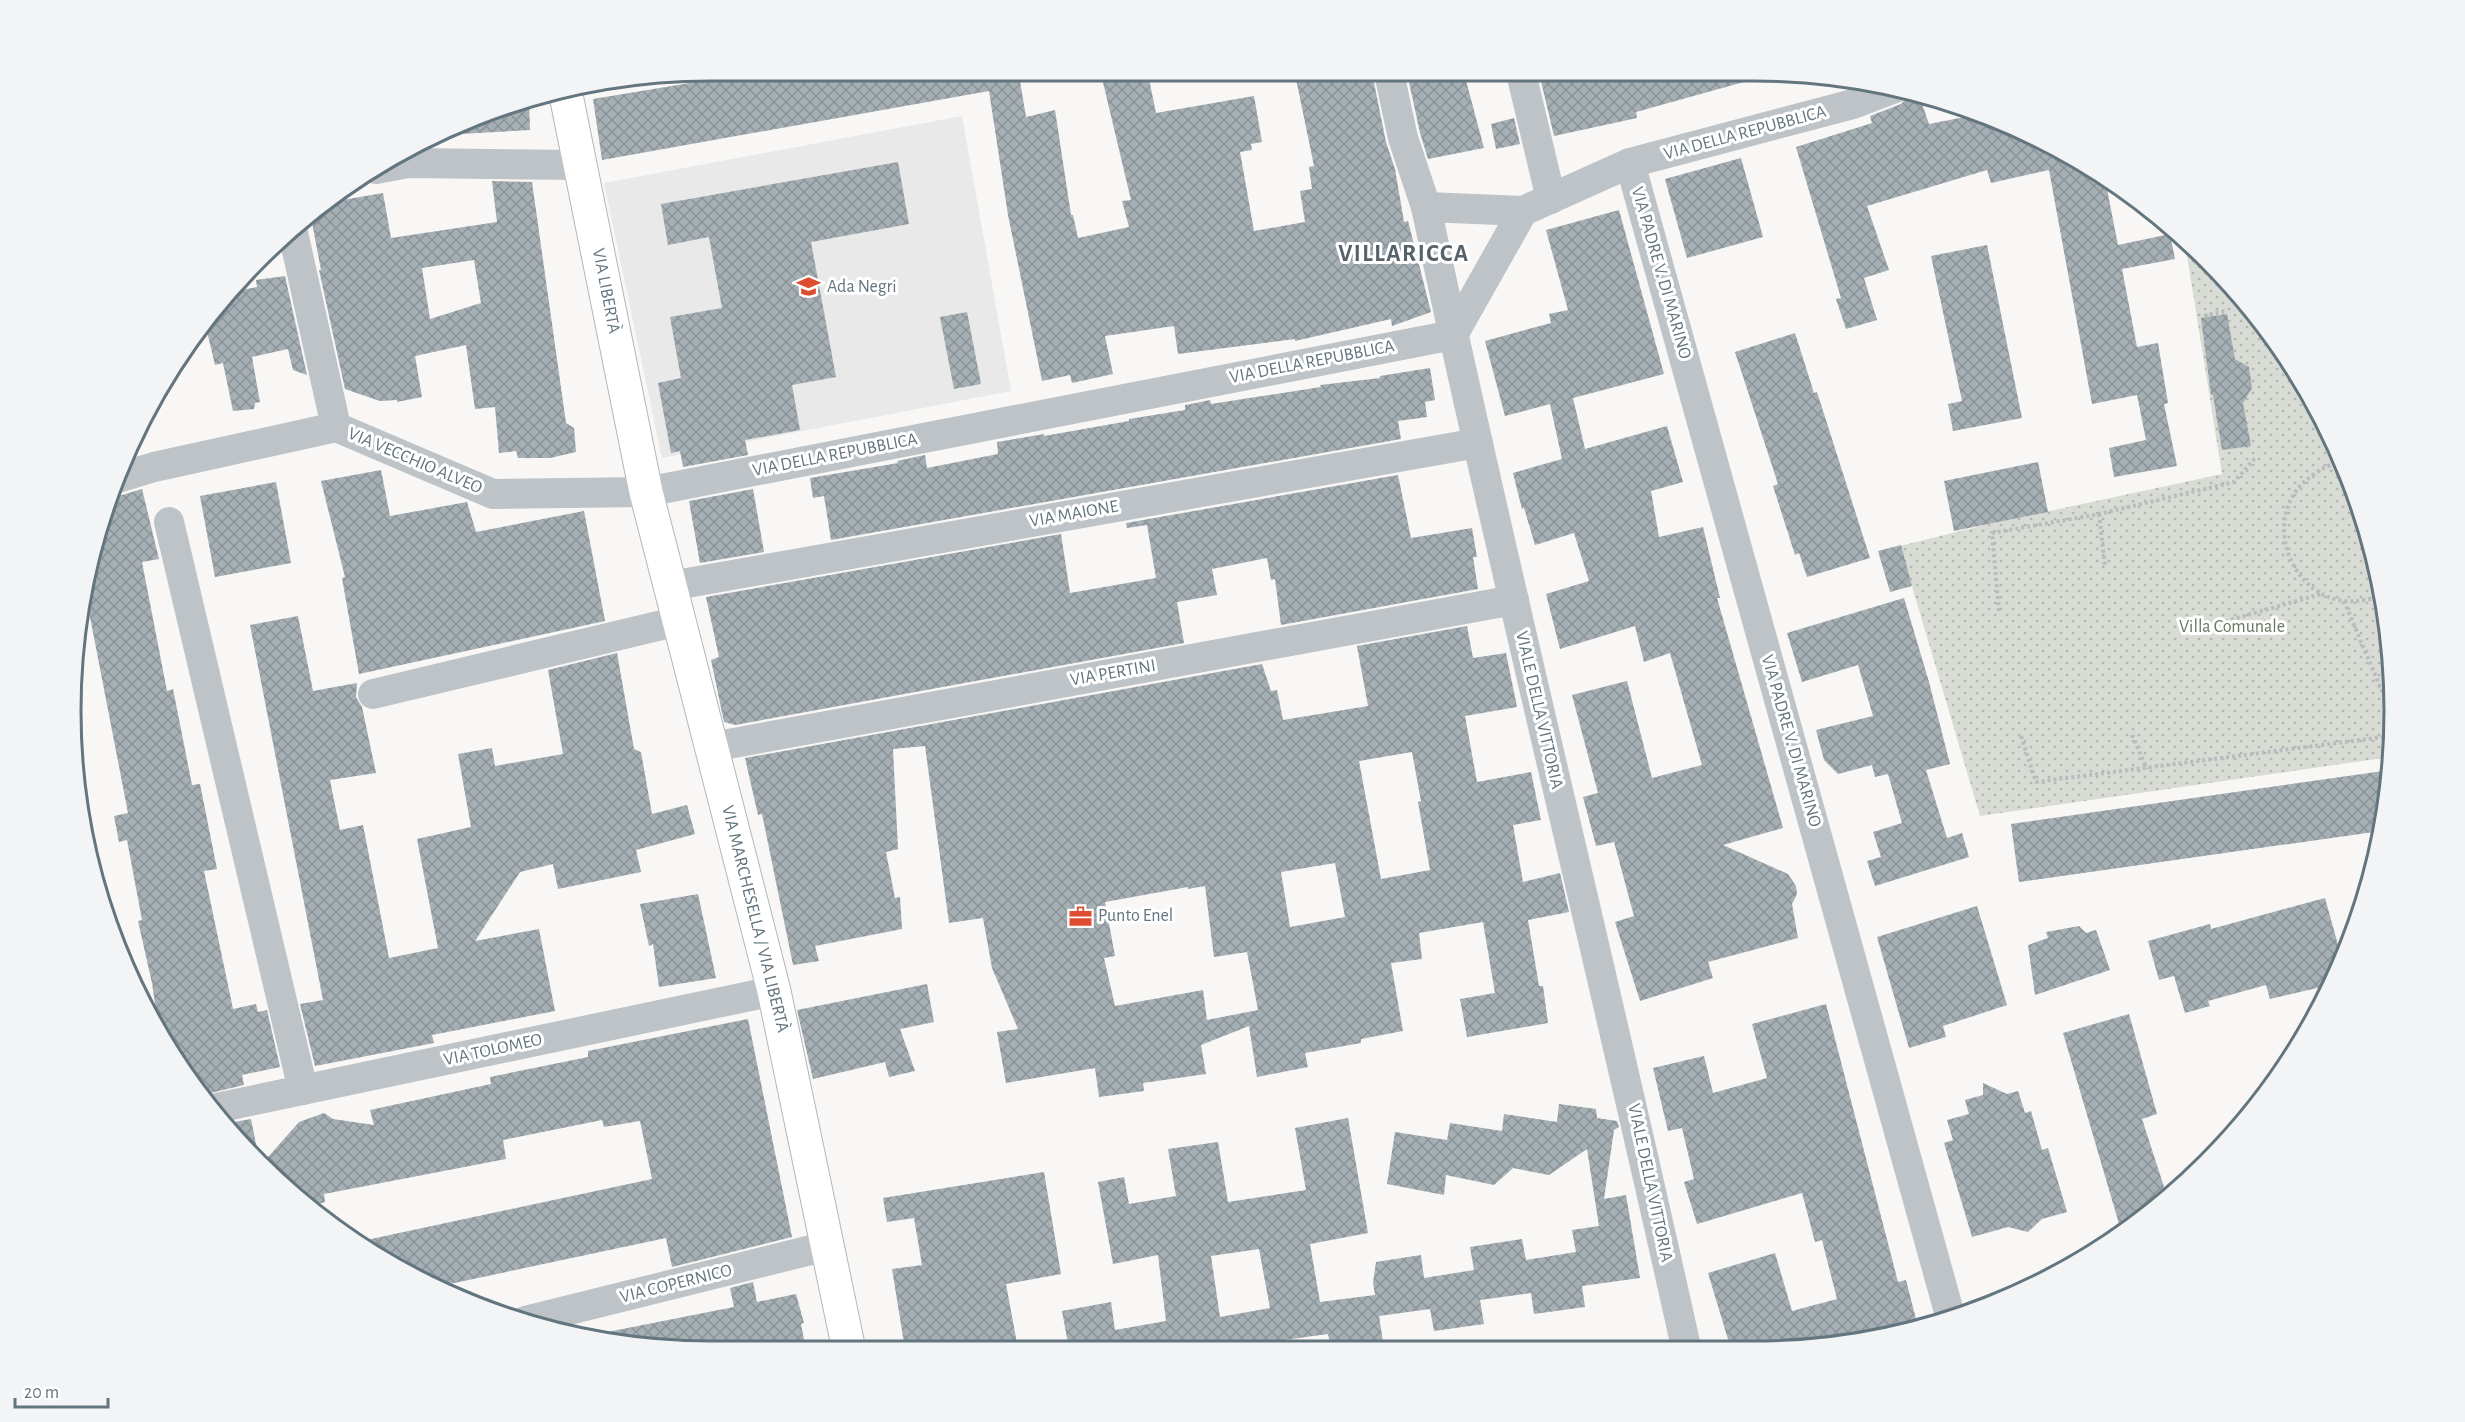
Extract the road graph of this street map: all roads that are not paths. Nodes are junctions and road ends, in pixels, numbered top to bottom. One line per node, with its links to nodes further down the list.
1 (1391, 81): 9 (street, VIALE DELLA VITTORIA)
2 (1523, 81): 8 (street)
3 (1880, 94): 5 (street, VIA DELLA REPUBBLICA)
4 (567, 98): 7 (street, VIA LIBERTÀ)
5 (1630, 163): 8 (street, VIA DELLA REPUBBLICA); 27 (street, VIA PADRE V. DI MARINO)
6 (395, 165): 7 (street)
7 (580, 165): 16 (street, VIA LIBERTÀ)
8 (1551, 199): 10 (street, VIA DELLA REPUBBLICA)
9 (1426, 207): 10 (street); 12 (street, VIALE DELLA VITTORIA)
10 (1523, 211): 12 (street)
11 (294, 239): 13 (street)
12 (1453, 335): 14 (street, VIALE DELLA VITTORIA); 16 (street, VIA DELLA REPUBBLICA)
13 (336, 427): 15 (street, VIA VECCHIO ALVEO); 16 (street, VIA VECCHIO ALVEO)
14 (1478, 443): 18 (street, VIA MAIONE); 19 (street, VIALE DELLA VITTORIA)
15 (127, 475)
16 (646, 492): 18 (street, VIA MARCHESELLA / VIA LIBERTÀ)
17 (169, 522): 24 (street)
18 (670, 585): 20 (street, VIA MARCHESELLA / VIA LIBERTÀ)
19 (1514, 600): 22 (street, VIA PERTINI); 30 (street, VIALE DELLA VITTORIA)
20 (679, 621): 21 (street); 22 (street, VIA MARCHESELLA / VIA LIBERTÀ)
21 (373, 694)
22 (712, 747): 23 (street, VIA MARCHESELLA / VIA LIBERTÀ)
23 (774, 991): 24 (street, VIA TOLOMEO); 26 (street, VIA MARCHESELLA / VIA LIBERTÀ)
24 (303, 1090): 25 (street, VIA TOLOMEO)
25 (221, 1107)
26 (827, 1246): 28 (street, VIA COPERNICO); 29 (street, VIA MARCHESELLA / VIA LIBERTÀ)
27 (1950, 1310)
28 (539, 1317)
29 (847, 1341)
30 (1685, 1341)

